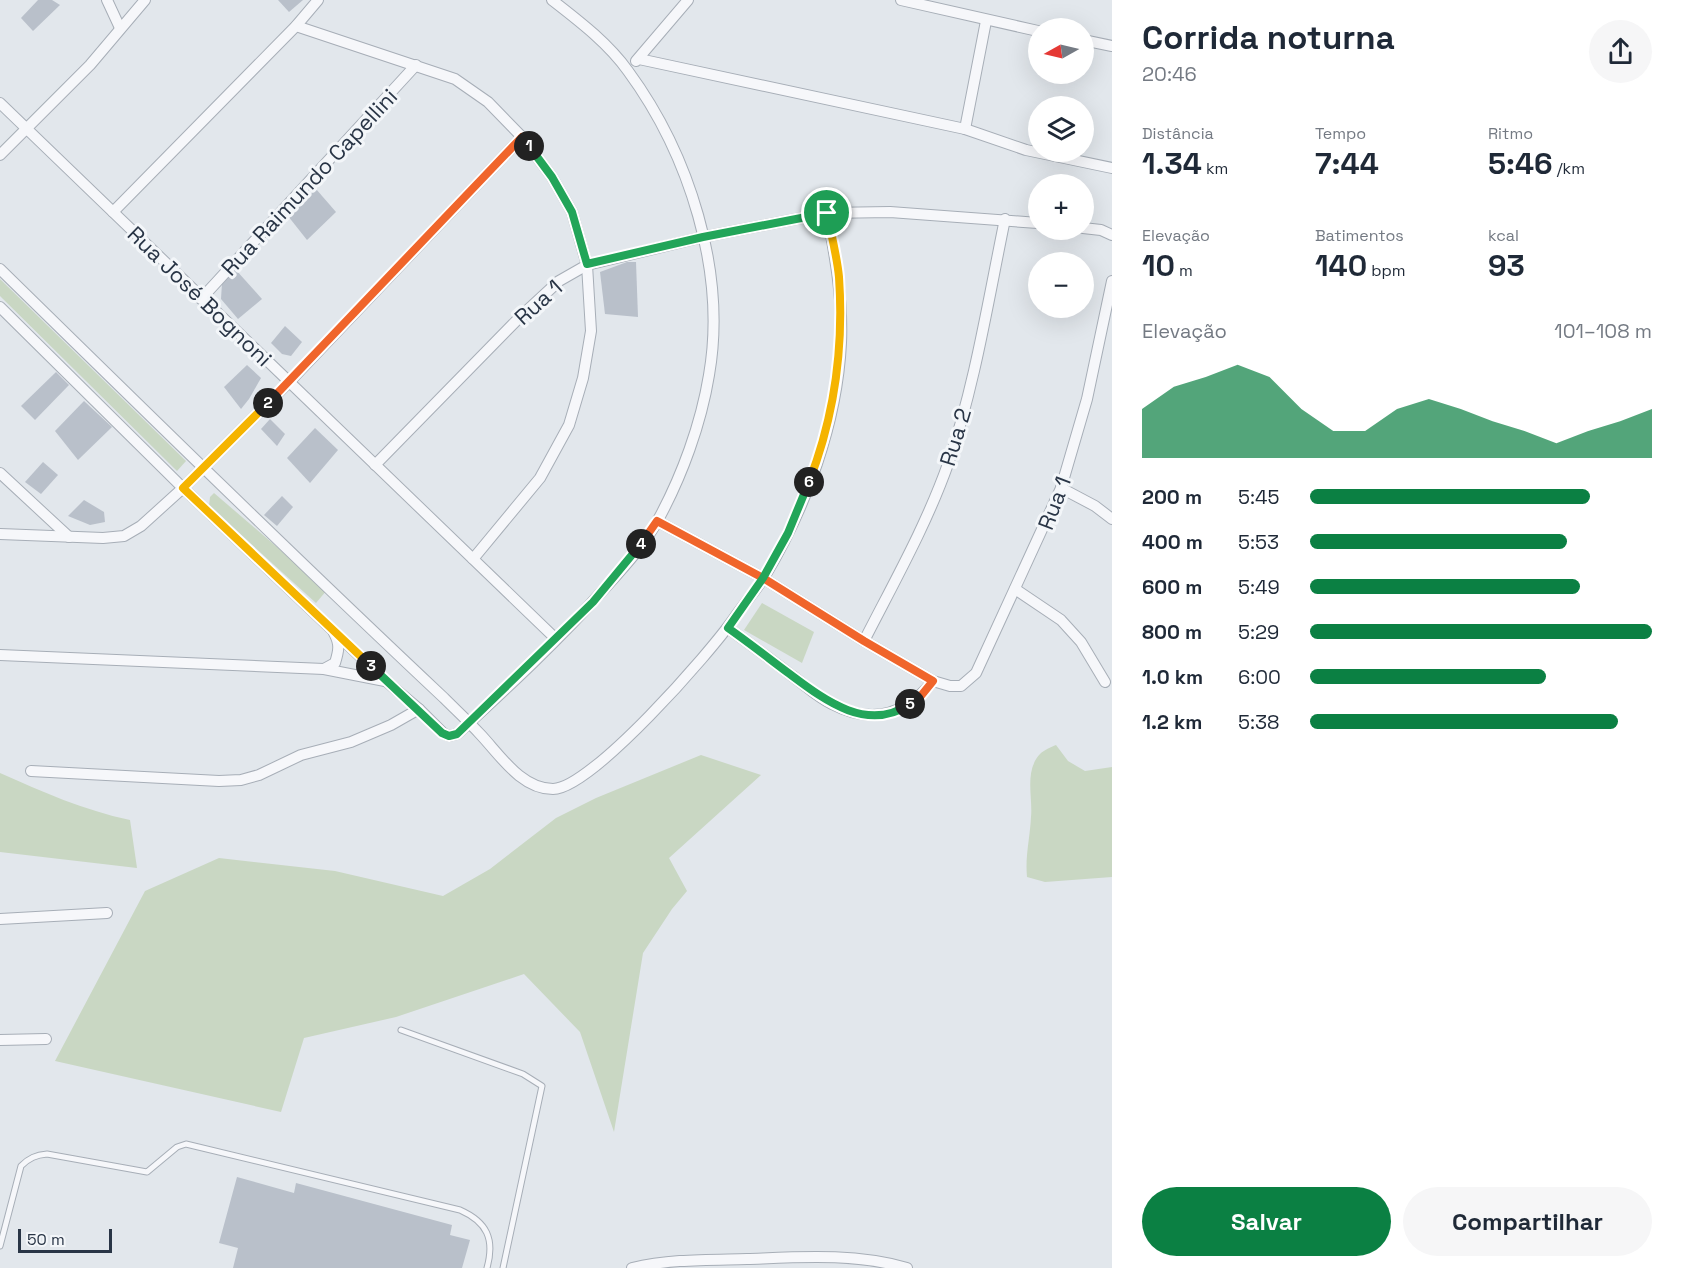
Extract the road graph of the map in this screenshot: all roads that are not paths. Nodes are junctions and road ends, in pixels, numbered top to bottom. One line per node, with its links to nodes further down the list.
1 (107, 0): 9 (street)
2 (145, 0): 9 (street)
3 (318, 0): 8 (street)
4 (552, 0): 15 (street)
5 (688, 0): 13 (street)
6 (902, 0): 7 (street)
7 (986, 21): 10 (street); 18 (street)
8 (296, 26): 14 (street); 22 (street)
9 (120, 28): 17 (street)
10 (1028, 29)
11 (1094, 42): 12 (street)
12 (1112, 46)
13 (639, 59): 15 (street); 18 (street)
14 (416, 65): 19 (street); 33 (street, Rua Raimundo Capellini)
15 (628, 70): 28 (street)
16 (0, 103): 17 (street, Rua José Bognoni)
17 (25, 128): 20 (street); 22 (street, Rua José Bognoni)
18 (965, 129): 21 (street)
19 (522, 137): 29 (street); 35 (street)
20 (0, 155)
21 (1112, 168)
22 (113, 212): 33 (street, Rua José Bognoni)
23 (827, 213): 24 (street, Rua 1); 28 (street, Rua 1); 46 (street)
24 (1005, 219): 25 (street, Rua 1); 51 (street, Rua 2)
25 (1028, 222)
26 (1094, 229): 27 (street)
27 (1112, 235)
28 (703, 237): 29 (street, Rua 1); 42 (street)
29 (587, 264): 36 (street, Rua 1); 45 (street)
30 (0, 269): 37 (street)
31 (1112, 280): 32 (street, Rua 1)
32 (1111, 292): 40 (street, Rua 1)
33 (201, 299): 35 (street, Rua José Bognoni)
34 (0, 307): 39 (street)
35 (289, 382): 36 (street, Rua José Bognoni); 37 (street)
36 (375, 465): 45 (street, Rua José Bognoni)
37 (203, 468): 39 (street); 58 (street)
38 (0, 472): 44 (street)
39 (183, 488): 44 (street); 48 (street)
40 (1061, 488): 41 (street); 47 (street, Rua 1)
41 (1112, 519)
42 (657, 521): 46 (street); 50 (street)
43 (2, 536): 44 (street)
44 (69, 537)
45 (473, 559): 50 (street, Rua José Bognoni)
46 (763, 578): 49 (street); 51 (street)
47 (1015, 589): 55 (street, Rua 1); 56 (street)
48 (331, 628): 53 (street); 54 (street)
49 (728, 628): 55 (street); 58 (street)
50 (556, 639): 58 (street)
51 (864, 641): 55 (street)
52 (0, 655): 53 (street)
53 (324, 669): 54 (street)
54 (387, 682): 57 (street)
55 (936, 682)
56 (1105, 682)
57 (419, 709): 58 (street); 59 (street)
58 (470, 723)
59 (31, 771)
60 (107, 913): 61 (street)
61 (0, 919)
62 (401, 1030): 67 (lane)
63 (46, 1039): 64 (street)
64 (0, 1040)
65 (0, 1246): 66 (lane)
66 (487, 1268)
67 (503, 1268)
68 (632, 1268): 69 (street)
69 (907, 1268)

